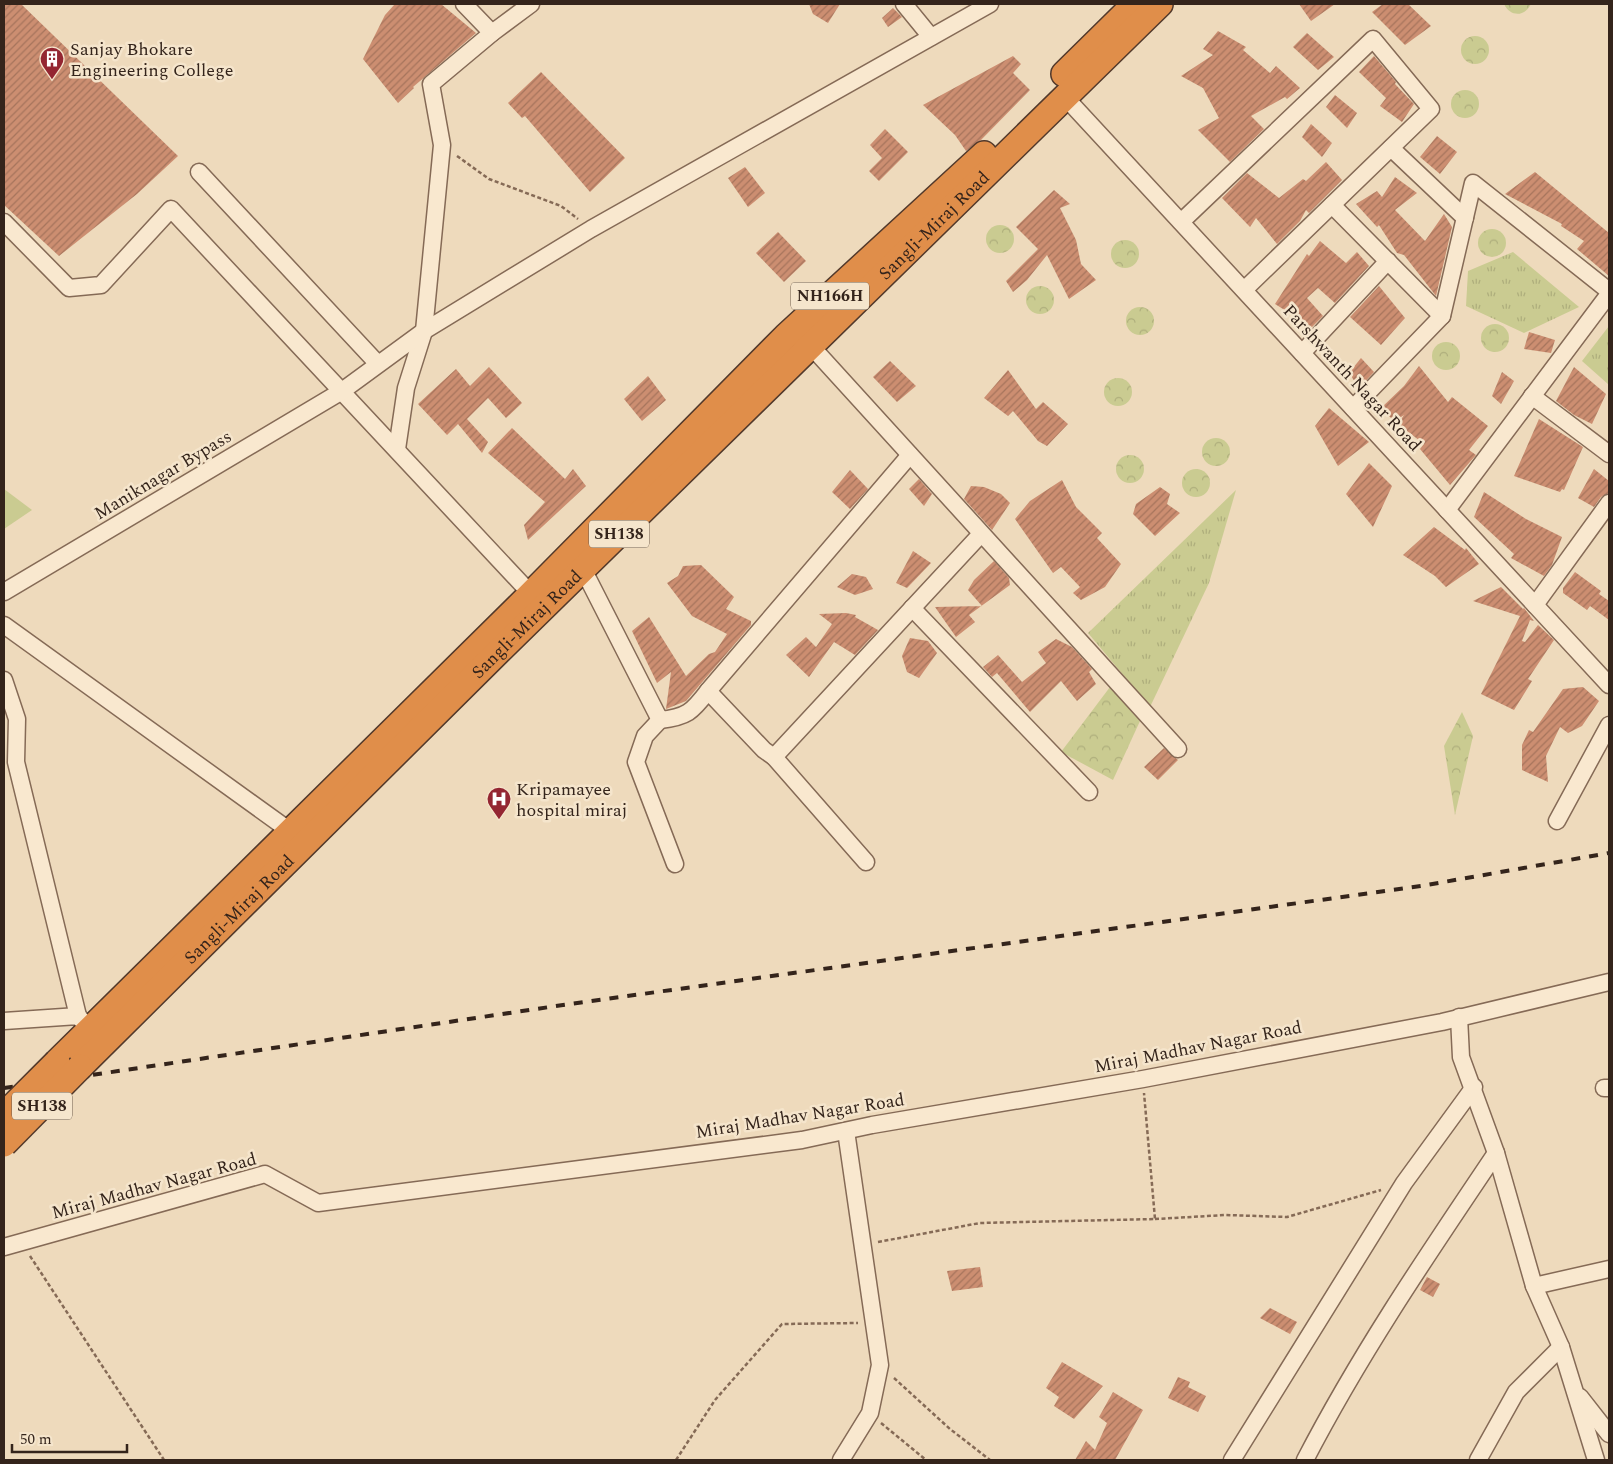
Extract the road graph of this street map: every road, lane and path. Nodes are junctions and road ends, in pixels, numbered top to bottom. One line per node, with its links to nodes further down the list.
1 (464, 4): 7 (street)
2 (532, 4): 7 (street)
3 (904, 4): 8 (street)
4 (990, 4): 8 (street)
5 (1135, 4): 37 (highway, Sangli-Miraj Road / NH166H)
6 (1160, 4): 9 (highway, Sangli-Miraj Road / SH138)
7 (492, 32): 10 (street)
8 (931, 37): 17 (street)
9 (1065, 97): 16 (street, Parshwanth Nagar Road); 23 (highway, Sangli-Miraj Road / SH138)
10 (442, 144): 17 (path); 22 (street)
11 (1391, 148): 13 (street); 14 (street); 16 (street)
12 (199, 172): 25 (street)
13 (1332, 205): 18 (street); 19 (street)
14 (1465, 218): 20 (street); 21 (street)
15 (4, 222): 26 (street)
16 (1181, 222): 19 (street, Parshwanth Nagar Road)
17 (591, 229): 22 (street)
18 (1388, 261): 21 (street); 24 (street)
19 (1244, 290): 24 (street, Parshwanth Nagar Road)
20 (1609, 292): 27 (street)
21 (1442, 316): 28 (street)
22 (424, 331): 25 (street); 29 (street)
23 (811, 346): 31 (street); 35 (highway, Sangli-Miraj Road / SH138)
24 (1302, 353): 28 (street, Parshwanth Nagar Road)
25 (378, 364): 26 (street, Maniknagar Bypass)
26 (342, 391): 29 (street); 36 (street, Maniknagar Bypass)
27 (1532, 396): 30 (street); 33 (street)
28 (1353, 408): 33 (street, Parshwanth Nagar Road)
29 (397, 450): 37 (street)
30 (1609, 454)
31 (910, 455): 34 (street); 43 (street)
32 (1609, 503): 38 (street)
33 (1447, 510): 38 (street, Parshwanth Nagar Road)
34 (981, 534): 39 (street); 46 (street)
35 (583, 569): 44 (street); 56 (highway, Sangli-Miraj Road / SH138)
36 (4, 592)
37 (530, 594): 50 (highway, Sangli-Miraj Road)
38 (1535, 605): 42 (street, Parshwanth Nagar Road)
39 (912, 608): 47 (street); 48 (street)
40 (4, 625): 50 (street)
41 (4, 680): 56 (street)
42 (1609, 686)
43 (708, 691): 44 (street); 47 (street)
44 (660, 720): 52 (street)
45 (1609, 724): 49 (street)
46 (1178, 749)
47 (774, 757): 51 (street)
48 (1089, 792)
49 (1557, 821)
50 (290, 831): 56 (highway, Sangli-Miraj Road)
51 (866, 862)
52 (674, 864)
53 (1609, 982): 54 (street, Miraj Madhav Nagar Road)
54 (1460, 1018): 58 (street, Miraj Madhav Nagar Road); 59 (street)
55 (4, 1021): 56 (street)
56 (91, 1030): 57 (highway, Sangli-Miraj Road / SH138)
57 (69, 1065): 60 (highway, Sangli-Miraj Road, bridge); 62 (highway, Sangli-Miraj Road / SH138, bridge)
58 (1143, 1079): 61 (street, Miraj Madhav Nagar Road); 65 (path)
59 (1474, 1087): 63 (street); 64 (street)
60 (4, 1115)
61 (846, 1131): 66 (street, Miraj Madhav Nagar Road); 67 (street)
62 (4, 1144)
63 (1496, 1153): 70 (street); 83 (street)
64 (1404, 1184): 65 (path); 82 (street)
65 (1155, 1219): 67 (path)
66 (21, 1242): 68 (street, Miraj Madhav Nagar Road); 77 (path)
67 (861, 1245): 71 (street)
68 (4, 1247)
69 (1609, 1269): 70 (street)
70 (1534, 1286): 72 (street)
71 (874, 1323): 73 (street); 78 (path)
72 (1561, 1348): 74 (street); 84 (street)
73 (880, 1365): 75 (street); 81 (path)
74 (1574, 1389): 76 (street); 85 (street)
75 (870, 1413): 79 (street); 80 (path)
76 (1609, 1434)
77 (164, 1460)
78 (676, 1460)
79 (841, 1460)
80 (926, 1460)
81 (990, 1460)
82 (1232, 1460)
83 (1305, 1460)
84 (1478, 1460)
85 (1596, 1460)

